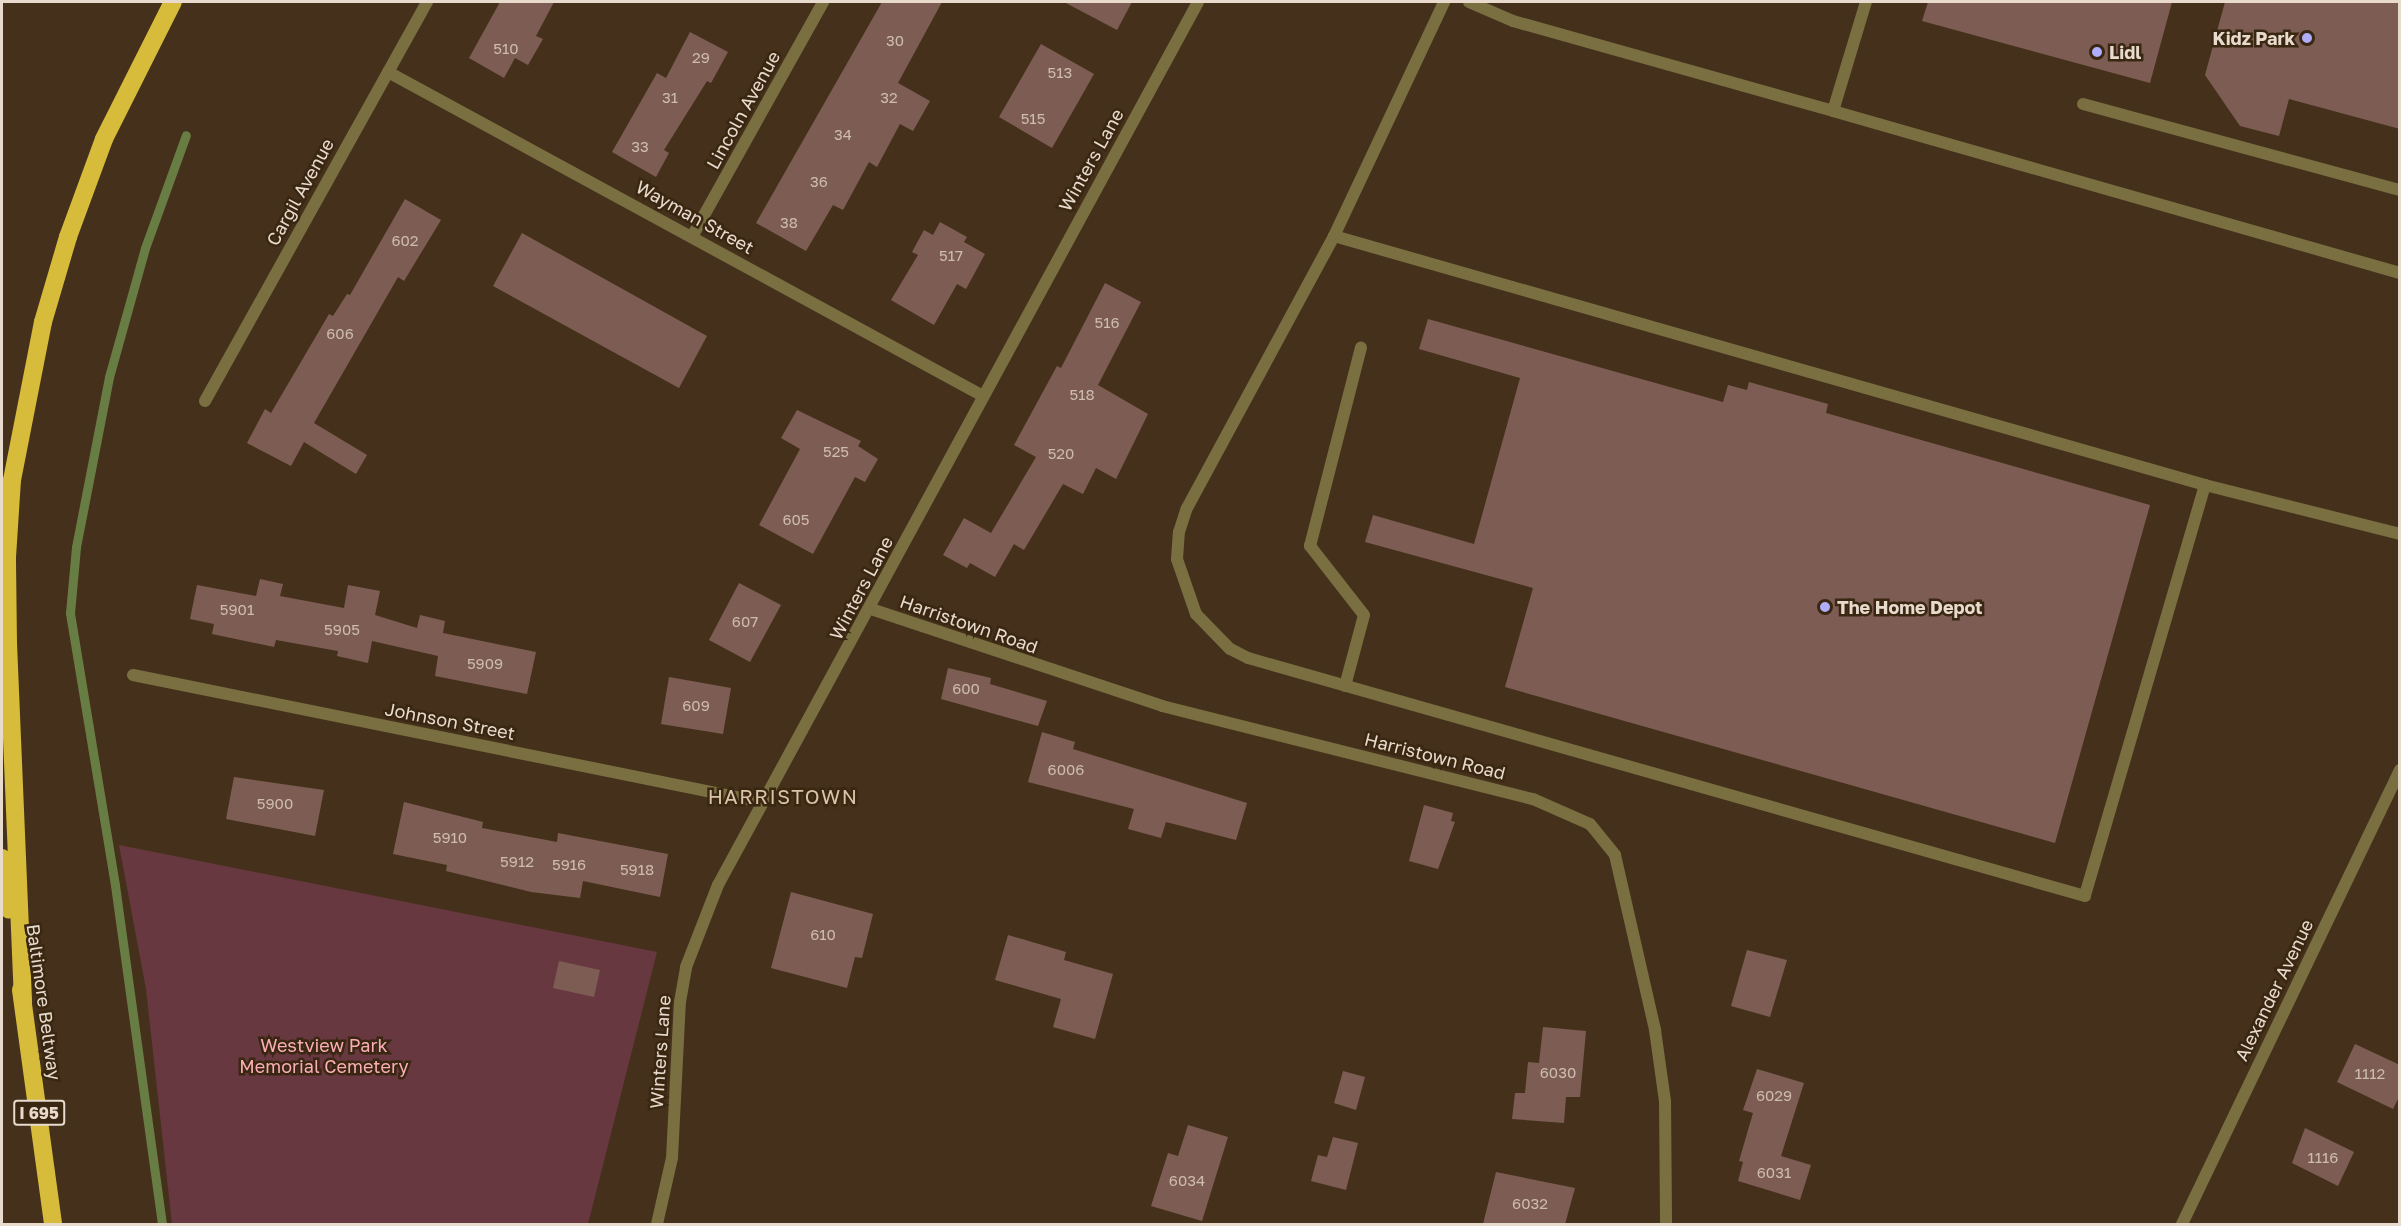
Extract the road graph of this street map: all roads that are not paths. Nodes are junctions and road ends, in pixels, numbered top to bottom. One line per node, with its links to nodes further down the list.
1 (173, 2): 26 (highway)
2 (427, 2): 8 (street, Cargil Avenue)
3 (823, 2): 12 (street, Lincoln Avenue)
4 (1198, 2): 16 (street, Winters Lane)
5 (1444, 2): 13 (street)
6 (1469, 2): 10 (street)
7 (1866, 2): 10 (street)
8 (388, 72): 12 (street, Wayman Street); 17 (street, Cargil Avenue)
9 (2083, 104): 11 (street)
10 (1833, 111): 14 (street)
11 (2400, 190)
12 (693, 236): 16 (street, Wayman Street)
13 (1334, 236): 18 (street); 22 (street)
14 (2400, 273)
15 (1361, 347): 22 (street)
16 (983, 396): 20 (street, Winters Lane)
17 (205, 400)
18 (2205, 485): 19 (street); 22 (street)
19 (2400, 534)
20 (871, 609): 24 (street, Winters Lane); 29 (street, Harristown Road)
21 (133, 675): 24 (street, Johnson Street)
22 (1345, 686)
23 (2400, 770): 30 (street, Alexander Avenue)
24 (760, 802): 28 (street, Winters Lane)
25 (2, 858): 26 (highway, Baltimore Beltway / I 695)
26 (23, 1001): 27 (highway, Baltimore Beltway / I 695)
27 (53, 1224)
28 (657, 1224)
29 (1666, 1224)
30 (2182, 1224)

